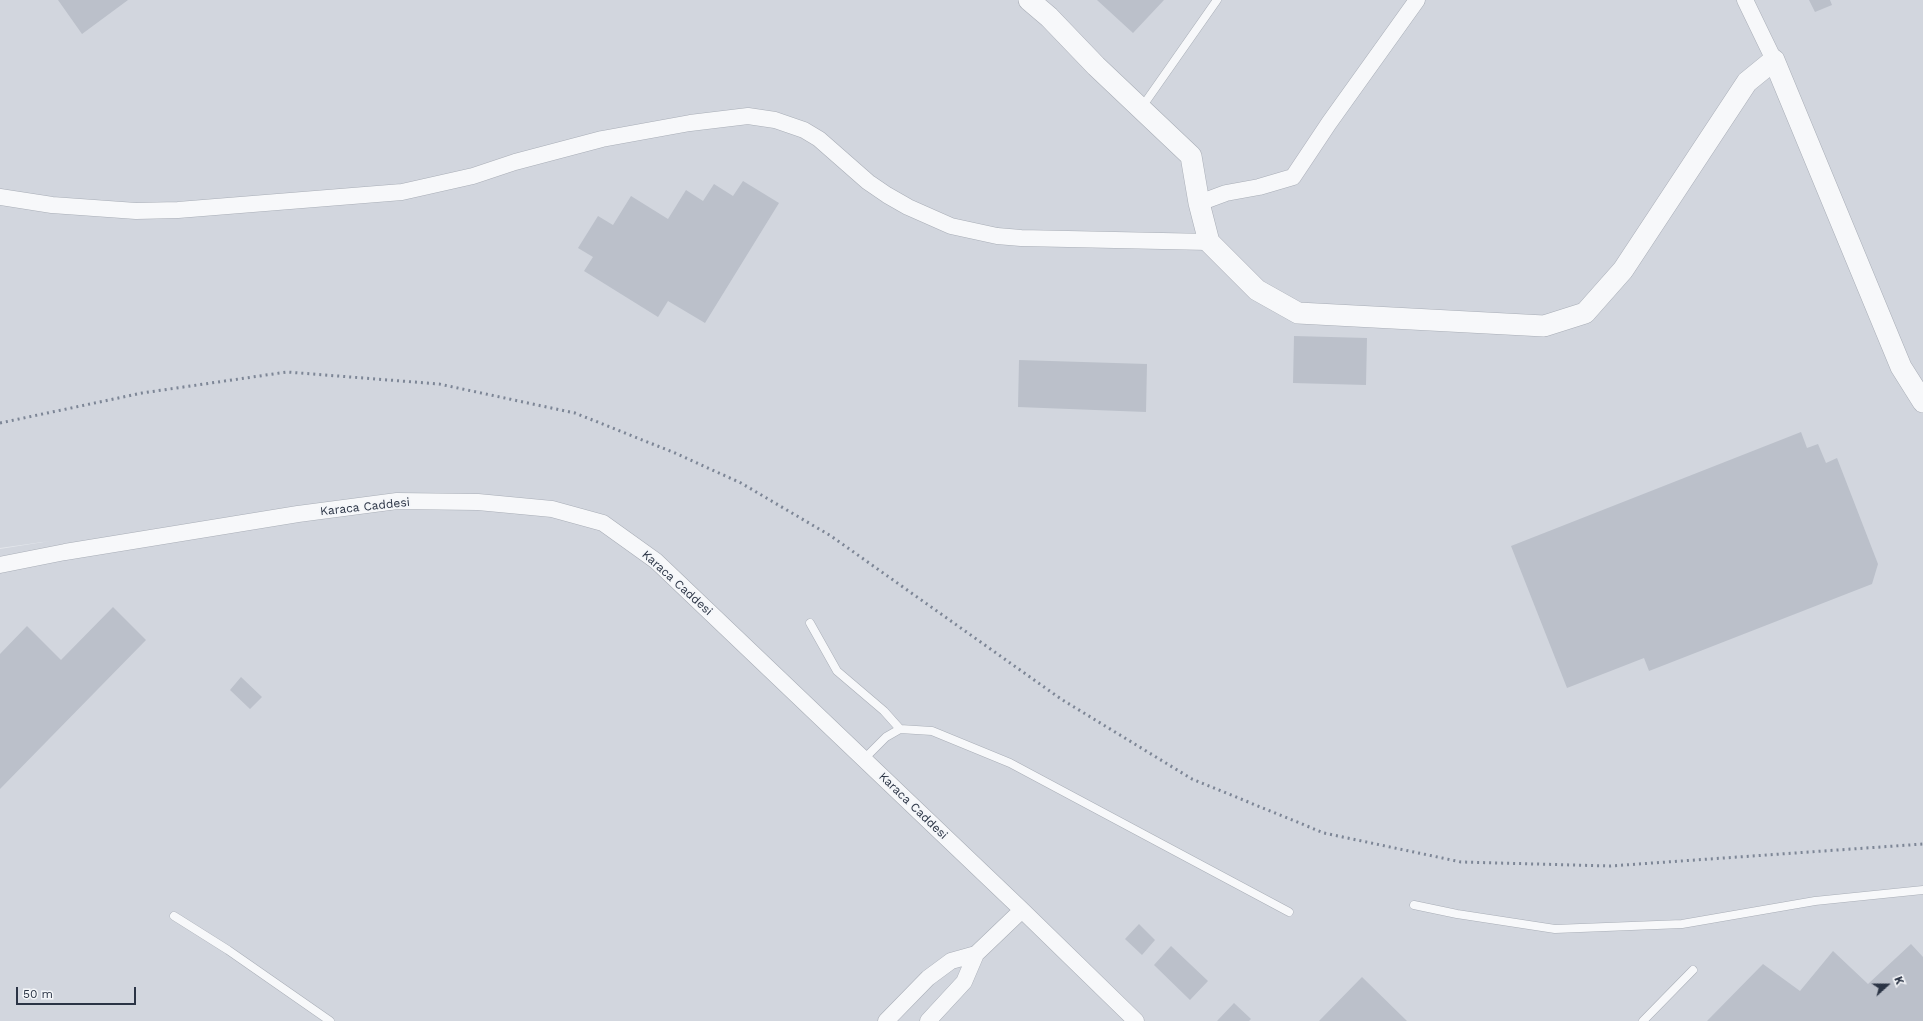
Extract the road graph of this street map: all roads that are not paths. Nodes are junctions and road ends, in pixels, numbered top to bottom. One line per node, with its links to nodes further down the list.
1 (1029, 0): 6 (street)
2 (1217, 0): 6 (lane)
3 (1417, 0): 8 (street)
4 (1745, 0): 5 (street)
5 (1774, 60): 9 (street); 10 (street)
6 (1141, 108): 8 (street)
7 (0, 197): 9 (street)
8 (1199, 203): 9 (street)
9 (1209, 242)
10 (1923, 402)
11 (0, 565): 14 (street, Karaca Caddesi)
12 (810, 623): 13 (lane)
13 (900, 729): 14 (lane); 18 (lane)
14 (864, 759): 17 (street, Karaca Caddesi)
15 (1923, 890): 16 (lane)
16 (1414, 905)
17 (1022, 910): 20 (street); 25 (street, Karaca Caddesi)
18 (1289, 912)
19 (174, 916): 22 (lane)
20 (976, 954): 23 (street); 24 (street)
21 (1694, 970): 26 (lane)
22 (330, 1021)
23 (886, 1021)
24 (928, 1021)
25 (1136, 1021)
26 (1643, 1021)

